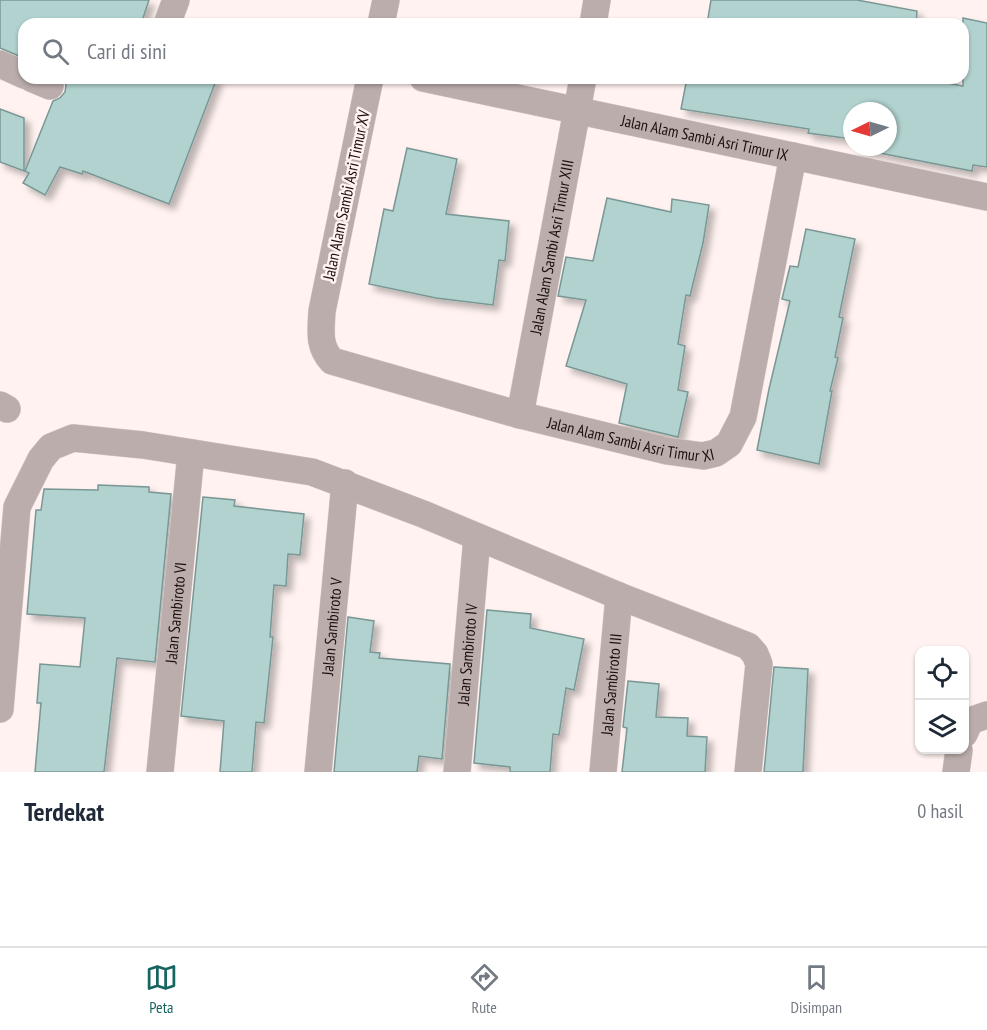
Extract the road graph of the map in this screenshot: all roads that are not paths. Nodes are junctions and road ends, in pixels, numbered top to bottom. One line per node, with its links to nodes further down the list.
1 (176, 0): 4 (street)
2 (386, 0): 5 (street)
3 (597, 0): 6 (street)
4 (169, 18)
5 (382, 18)
6 (594, 18)
7 (0, 64): 8 (street)
8 (18, 72)
9 (369, 84): 15 (street, Jalan Alam Sambi Asri Timur XV)
10 (451, 84): 12 (street, Jalan Alam Sambi Asri Timur IX)
11 (582, 84): 12 (street, Jalan Alam Sambi Asri Timur XIII)
12 (577, 111): 13 (street, Jalan Alam Sambi Asri Timur IX); 16 (street, Jalan Alam Sambi Asri Timur XIII)
13 (793, 156): 14 (street, Jalan Alam Sambi Asri Timur IX); 16 (street, Jalan Alam Sambi Asri Timur XI)
14 (987, 197)
15 (322, 311): 16 (street, Jalan Alam Sambi Asri Timur XI)
16 (520, 415)
17 (191, 453): 18 (street); 21 (street); 23 (street, Jalan Sambiroto VI)
18 (345, 483): 19 (street); 24 (street, Jalan Sambiroto V)
19 (477, 537): 20 (street); 25 (street, Jalan Sambiroto IV)
20 (619, 596): 26 (street, Jalan Sambiroto III); 27 (street)
21 (0, 709)
22 (958, 754): 28 (street)
23 (160, 772)
24 (318, 772)
25 (457, 772)
26 (603, 772)
27 (748, 772)
28 (956, 772)

